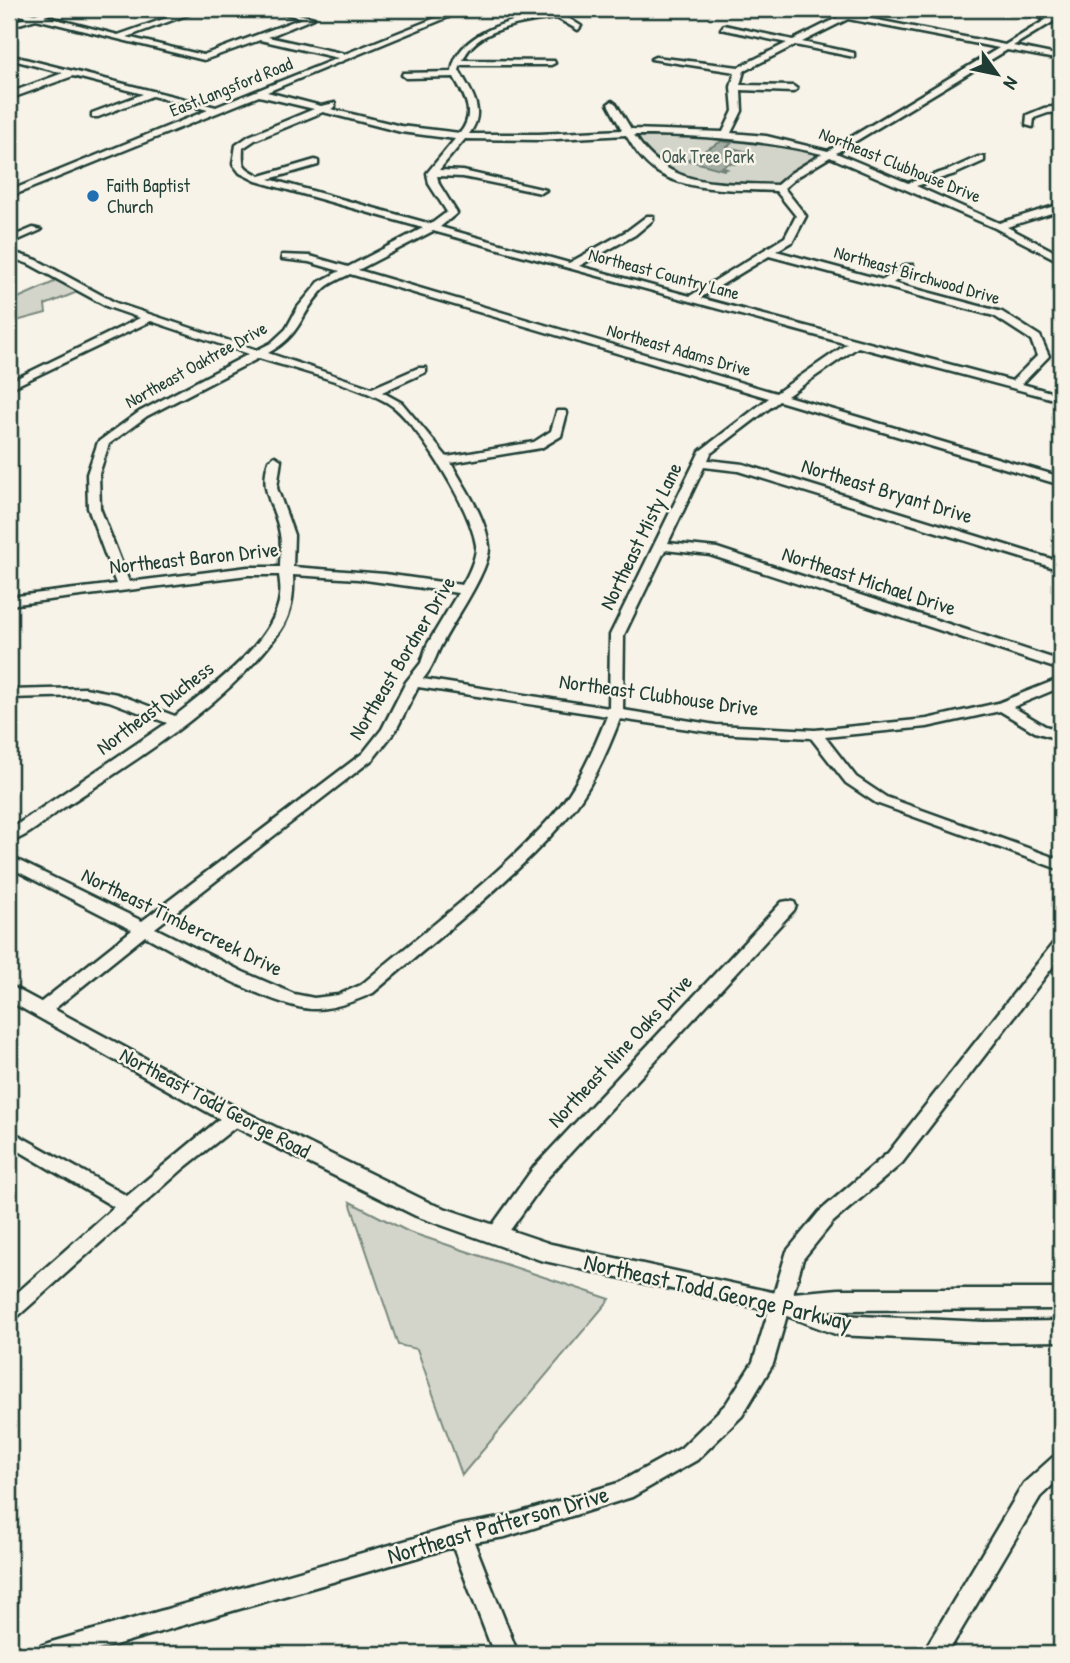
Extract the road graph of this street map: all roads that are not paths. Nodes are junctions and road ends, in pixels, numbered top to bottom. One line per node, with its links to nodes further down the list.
1 (59, 9): 13 (street)
2 (199, 9): 17 (street)
3 (270, 9): 18 (street)
4 (446, 9): 9 (street)
5 (600, 9): 10 (street)
6 (810, 9): 11 (street)
7 (1006, 9): 12 (street)
8 (9, 10): 13 (street)
9 (461, 10): 23 (street, East Langsford Road)
10 (558, 15): 16 (street); 26 (street)
11 (848, 16): 19 (street); 20 (street)
12 (1058, 16): 20 (street)
13 (34, 17): 14 (street); 17 (street)
14 (9, 25)
15 (724, 27): 19 (street)
16 (578, 28)
17 (117, 37): 18 (street)
18 (259, 37): 23 (street)
19 (794, 43): 21 (street); 28 (street)
20 (1005, 47): 24 (street); 47 (street)
21 (850, 55)
22 (9, 57): 29 (street)
23 (346, 57): 33 (street, East Langsford Road)
24 (1061, 58)
25 (655, 59): 28 (street)
26 (456, 62): 27 (street); 30 (street)
27 (551, 63)
28 (740, 70): 32 (street)
29 (72, 73): 35 (street); 37 (street)
30 (457, 74): 31 (street); 46 (street)
31 (406, 75)
32 (735, 87): 34 (street); 45 (street)
33 (268, 89): 36 (street, East Langsford Road); 39 (street, Northeast Clubhouse Drive)
34 (793, 89)
35 (152, 93): 41 (street); 42 (street)
36 (258, 93): 39 (street, Northeast Clubhouse Drive); 41 (street, East Langsford Road)
37 (9, 96)
38 (612, 104): 44 (street)
39 (328, 107): 46 (street, Northeast Clubhouse Drive); 51 (street)
40 (1061, 109): 43 (street)
41 (218, 110): 55 (street, East Langsford Road)
42 (95, 115)
43 (1030, 125)
44 (629, 132): 45 (street, Northeast Clubhouse Drive); 46 (street, Northeast Clubhouse Drive); 53 (street)
45 (726, 134): 47 (street, Northeast Clubhouse Drive)
46 (463, 136): 50 (street)
47 (827, 153): 52 (street, Northeast Clubhouse Drive); 53 (street)
48 (981, 159): 52 (street)
49 (315, 163): 51 (street)
50 (432, 173): 54 (street); 59 (street, Northeast Oaktree Drive)
51 (259, 180): 59 (street, Northeast Country Lane)
52 (906, 186): 58 (street, Northeast Clubhouse Drive)
53 (779, 188): 62 (street)
54 (541, 191)
55 (9, 194)
56 (1061, 207): 58 (street)
57 (650, 218): 67 (street)
58 (998, 226): 65 (street, Northeast Clubhouse Drive)
59 (431, 228): 67 (street, Northeast Country Lane); 70 (street, Northeast Oaktree Drive)
60 (36, 230): 61 (street)
61 (9, 241)
62 (767, 252): 71 (street, Northeast Birchwood Drive); 72 (street)
63 (9, 254): 69 (street, Northeast Bordner Drive)
64 (286, 257): 70 (street, Northeast Adams Drive)
65 (1061, 259)
66 (9, 264): 69 (street, Northeast Bordner Drive)
67 (570, 267): 72 (street, Northeast Country Lane)
68 (909, 267): 71 (street)
69 (46, 270): 73 (street, Northeast Bordner Drive)
70 (348, 271): 75 (street, Northeast Oaktree Drive); 80 (street, Northeast Adams Drive)
71 (885, 283): 78 (street, Northeast Birchwood Drive)
72 (692, 299): 74 (street, Northeast Country Lane)
73 (149, 318): 75 (street, Northeast Bordner Drive); 77 (street)
74 (855, 344): 78 (street, Northeast Country Lane); 80 (street, Northeast Misty Lane)
75 (259, 354): 79 (street, Northeast Bordner Drive); 90 (street, Northeast Oaktree Drive)
76 (422, 370): 79 (street)
77 (9, 386)
78 (1014, 386): 81 (street, Northeast Country Lane)
79 (373, 392): 84 (street, Northeast Bordner Drive)
80 (779, 398): 85 (street, Northeast Misty Lane); 86 (street, Northeast Adams Drive)
81 (1061, 398)
82 (561, 413): 84 (street)
83 (275, 460): 89 (street, Northeast Duchess)
84 (444, 461): 91 (street, Northeast Bordner Drive)
85 (700, 463): 87 (street, Northeast Misty Lane); 88 (street, Northeast Bryant Drive)
86 (1061, 481)
87 (662, 546): 93 (street, Northeast Michael Drive); 98 (street, Northeast Misty Lane)
88 (1061, 566)
89 (286, 570): 90 (street, Northeast Baron Drive); 91 (street, Northeast Baron Drive); 99 (street, Northeast Duchess)
90 (123, 585): 92 (street, Northeast Baron Drive)
91 (467, 590): 94 (street, Northeast Bordner Drive)
92 (9, 601)
93 (1061, 666)
94 (413, 682): 98 (street, Northeast Clubhouse Drive); 106 (street, Northeast Bordner Drive)
95 (1061, 682): 97 (street, Northeast Clubhouse Drive)
96 (9, 694): 99 (street)
97 (1002, 706): 100 (street, Northeast Clubhouse Drive); 101 (street)
98 (616, 711): 100 (street, Northeast Clubhouse Drive); 109 (street, Northeast Misty Lane)
99 (178, 722): 102 (street, Northeast Duchess)
100 (816, 734): 104 (street)
101 (1061, 736)
102 (9, 837)
103 (9, 860): 106 (street, Northeast Timbercreek Drive)
104 (1061, 865)
105 (788, 906): 115 (street, Northeast Nine Oaks Drive)
106 (143, 929): 109 (street, Northeast Timbercreek Drive); 110 (street, Northeast Bordner Drive)
107 (1061, 945): 117 (street, Northeast Patterson Drive)
108 (9, 992): 110 (main road, Northeast Todd George Road)
109 (341, 1000)
110 (43, 1010): 111 (main road, Northeast Todd George Road)
111 (235, 1117): 113 (street); 114 (main road, Northeast Todd George Road)
112 (9, 1137): 113 (street)
113 (128, 1206): 118 (street)
114 (424, 1210): 115 (main road, Northeast Todd George Parkway)
115 (496, 1235): 117 (main road, Northeast Todd George Parkway)
116 (1061, 1299): 117 (main road)
117 (779, 1303): 119 (main road, Northeast Todd George Parkway); 121 (street, Northeast Patterson Drive)
118 (9, 1312)
119 (1061, 1331)
120 (1061, 1463): 124 (street)
121 (460, 1535): 122 (street, Northeast Patterson Drive); 123 (street)
122 (48, 1654)
123 (506, 1654)
124 (934, 1654)

